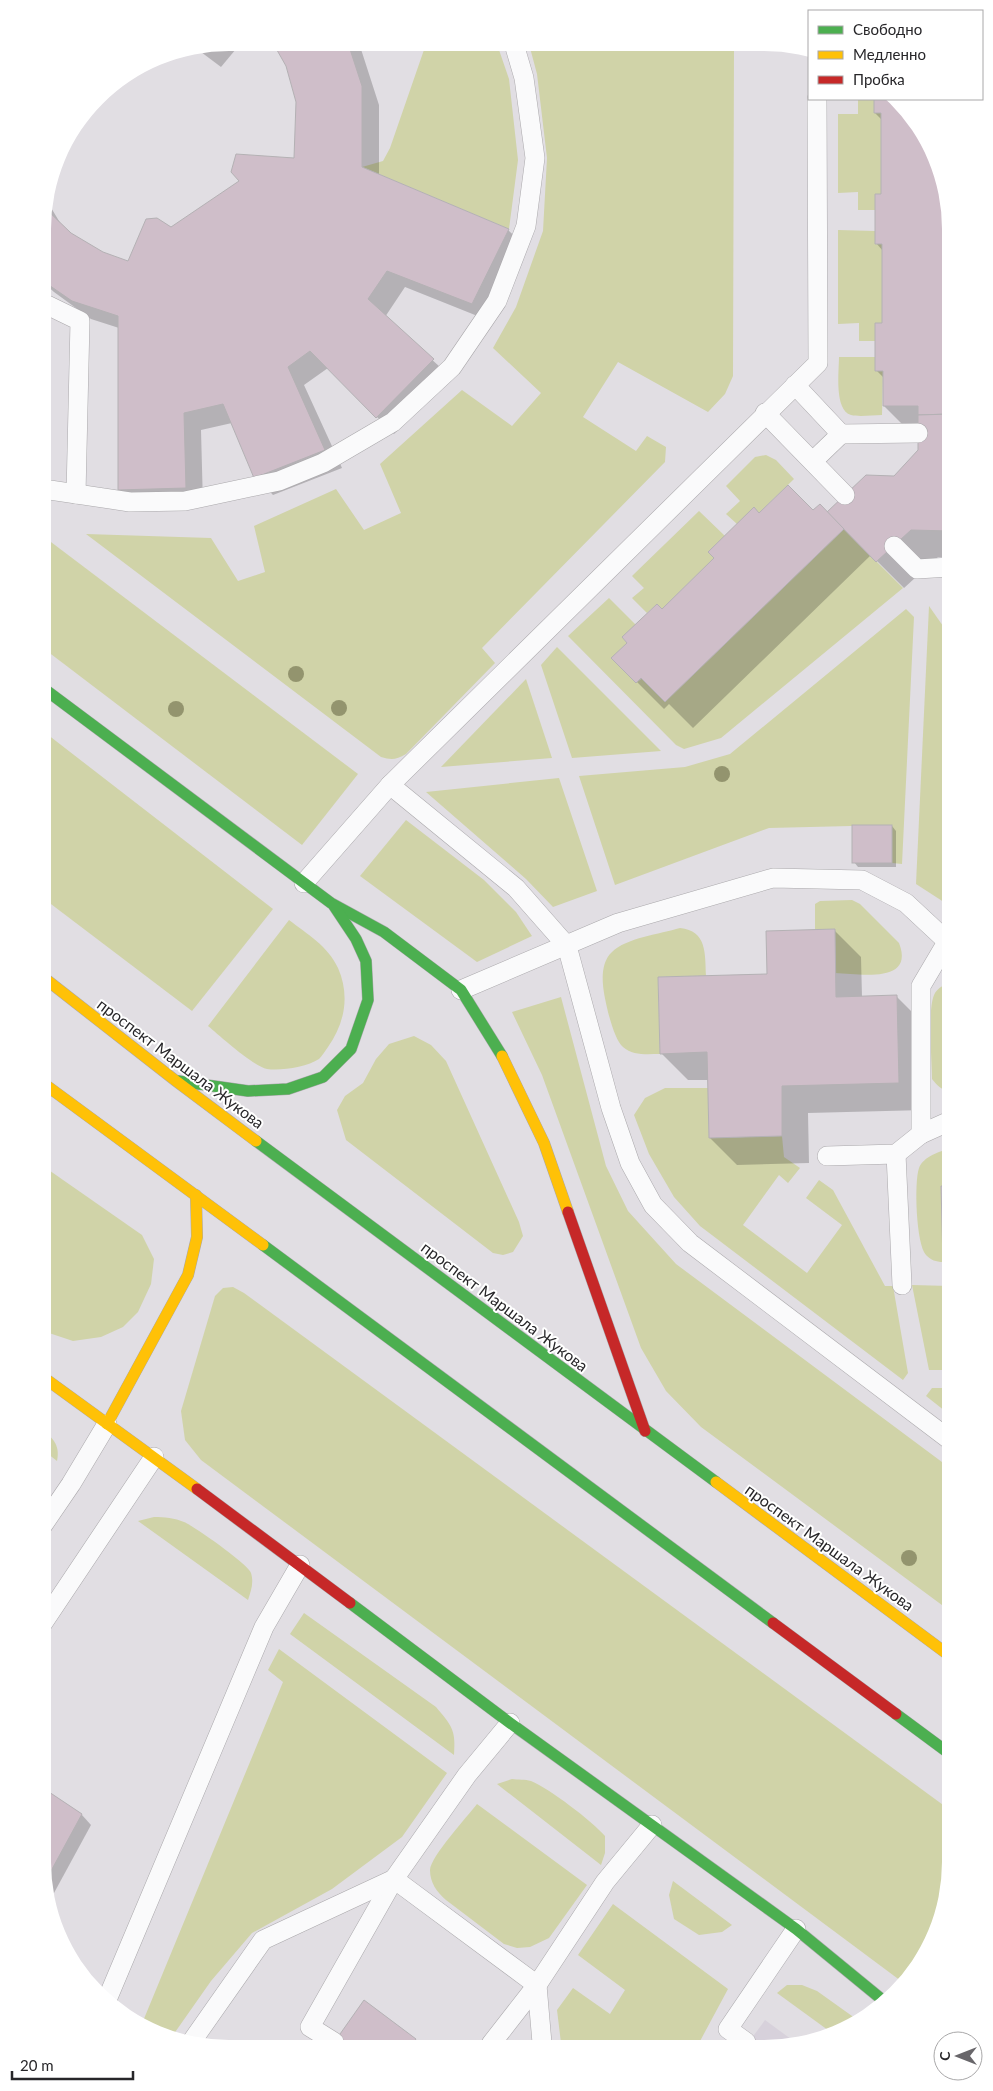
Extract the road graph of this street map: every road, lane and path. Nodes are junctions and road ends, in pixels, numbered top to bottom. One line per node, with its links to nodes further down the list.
1 (516, 51): 10 (lane)
2 (817, 100): 4 (lane)
3 (51, 307): 10 (lane)
4 (795, 385): 5 (lane); 7 (lane)
5 (765, 414): 8 (lane); 15 (lane)
6 (918, 433): 7 (lane)
7 (841, 434): 8 (lane)
8 (812, 461): 11 (lane)
9 (51, 490): 10 (lane)
10 (76, 494)
11 (845, 495)
12 (894, 546): 13 (lane)
13 (942, 567)
14 (51, 694): 16 (street)
15 (390, 785): 16 (lane); 19 (lane)
16 (304, 883): 17 (street)
17 (331, 903): 22 (street); 23 (street)
18 (942, 936): 19 (lane)
19 (567, 946): 22 (lane); 34 (lane)
20 (942, 953): 26 (lane)
21 (51, 983): 23 (street, проспект Маршала Жукова)
22 (461, 990): 33 (street)
23 (176, 1081): 33 (street, проспект Маршала Жукова)
24 (51, 1090): 29 (street)
25 (942, 1124): 26 (lane)
26 (920, 1134): 27 (lane)
27 (896, 1154): 28 (lane); 30 (lane)
28 (827, 1156)
29 (196, 1195): 32 (street); 41 (street)
30 (902, 1285)
31 (51, 1383): 32 (street)
32 (107, 1424): 35 (street); 36 (lane)
33 (645, 1431): 39 (street, проспект Маршала Жукова)
34 (942, 1434)
35 (154, 1457): 37 (street); 38 (lane)
36 (51, 1513)
37 (300, 1565): 40 (street); 46 (lane)
38 (51, 1610)
39 (942, 1650)
40 (510, 1722): 42 (street); 43 (lane)
41 (942, 1748)
42 (652, 1825): 44 (street); 45 (lane)
43 (394, 1879): 45 (lane); 48 (lane); 49 (lane)
44 (796, 1929): 47 (street); 52 (lane)
45 (536, 1985): 50 (lane); 51 (lane)
46 (109, 1994)
47 (879, 1997)
48 (195, 2036)
49 (331, 2040)
50 (494, 2040)
51 (542, 2040)
52 (743, 2040)

